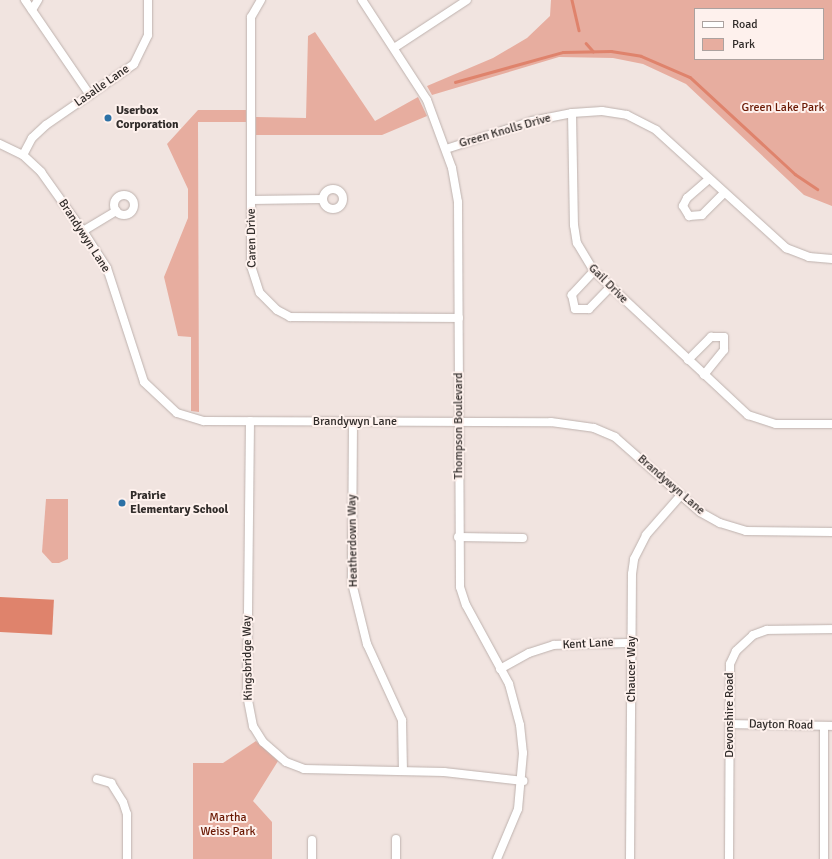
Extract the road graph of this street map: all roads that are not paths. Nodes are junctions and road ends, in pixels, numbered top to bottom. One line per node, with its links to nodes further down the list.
1 (25, 0): 7 (street)
2 (38, 0): 7 (street)
3 (148, 0): 9 (street, Lasalle Lane)
4 (260, 0): 17 (street, Caren Drive)
5 (362, 0): 8 (street, Thompson Boulevard)
6 (467, 0): 8 (street)
7 (32, 10): 9 (street)
8 (394, 48): 12 (street, Thompson Boulevard)
9 (90, 95): 13 (street, Lasalle Lane)
10 (572, 113): 12 (street, Green Knolls Drive); 14 (street, Green Knolls Drive); 21 (street, Gail Drive)
11 (0, 144): 13 (street, Brandywyn Lane)
12 (446, 149): 23 (street, Thompson Boulevard)
13 (23, 155): 19 (street, Brandywyn Lane)
14 (709, 179): 15 (street, Green Knolls Drive); 15 (street)
15 (724, 193): 20 (street, Green Knolls Drive)
16 (323, 199): 17 (street)
17 (251, 200): 23 (street, Caren Drive)
18 (116, 211): 19 (street)
19 (83, 231): 26 (street, Brandywyn Lane)
20 (832, 259)
21 (594, 271): 22 (street, Gail Drive); 22 (street)
22 (610, 287): 24 (street, Gail Drive)
23 (459, 318): 28 (street, Thompson Boulevard)
24 (688, 360): 25 (street, Gail Drive); 25 (street)
25 (704, 375): 29 (street, Gail Drive)
26 (250, 421): 27 (street, Brandywyn Lane); 39 (street, Kingsbridge Way)
27 (352, 422): 28 (street, Brandywyn Lane); 39 (street, Heatherdown Way)
28 (459, 422): 30 (street, Brandywyn Lane); 32 (street, Thompson Boulevard)
29 (832, 424)
30 (681, 495): 31 (street, Brandywyn Lane); 35 (street, Chaucer Way)
31 (832, 532)
32 (458, 537): 33 (street); 36 (street, Thompson Boulevard)
33 (523, 538)
34 (832, 629): 37 (street, Devonshire Road)
35 (632, 642): 36 (street, Kent Lane); 48 (street, Chaucer Way)
36 (500, 669): 41 (street, Thompson Boulevard)
37 (730, 724): 38 (street, Dayton Road); 49 (street, Devonshire Road)
38 (828, 726): 50 (street)
39 (402, 771): 41 (street, Kingsbridge Way)
40 (97, 779): 44 (street)
41 (523, 782): 47 (street, Thompson Boulevard)
42 (396, 839): 46 (street)
43 (312, 840): 45 (street)
44 (127, 859)
45 (312, 859)
46 (396, 859)
47 (497, 859)
48 (630, 859)
49 (729, 859)
50 (824, 859)

